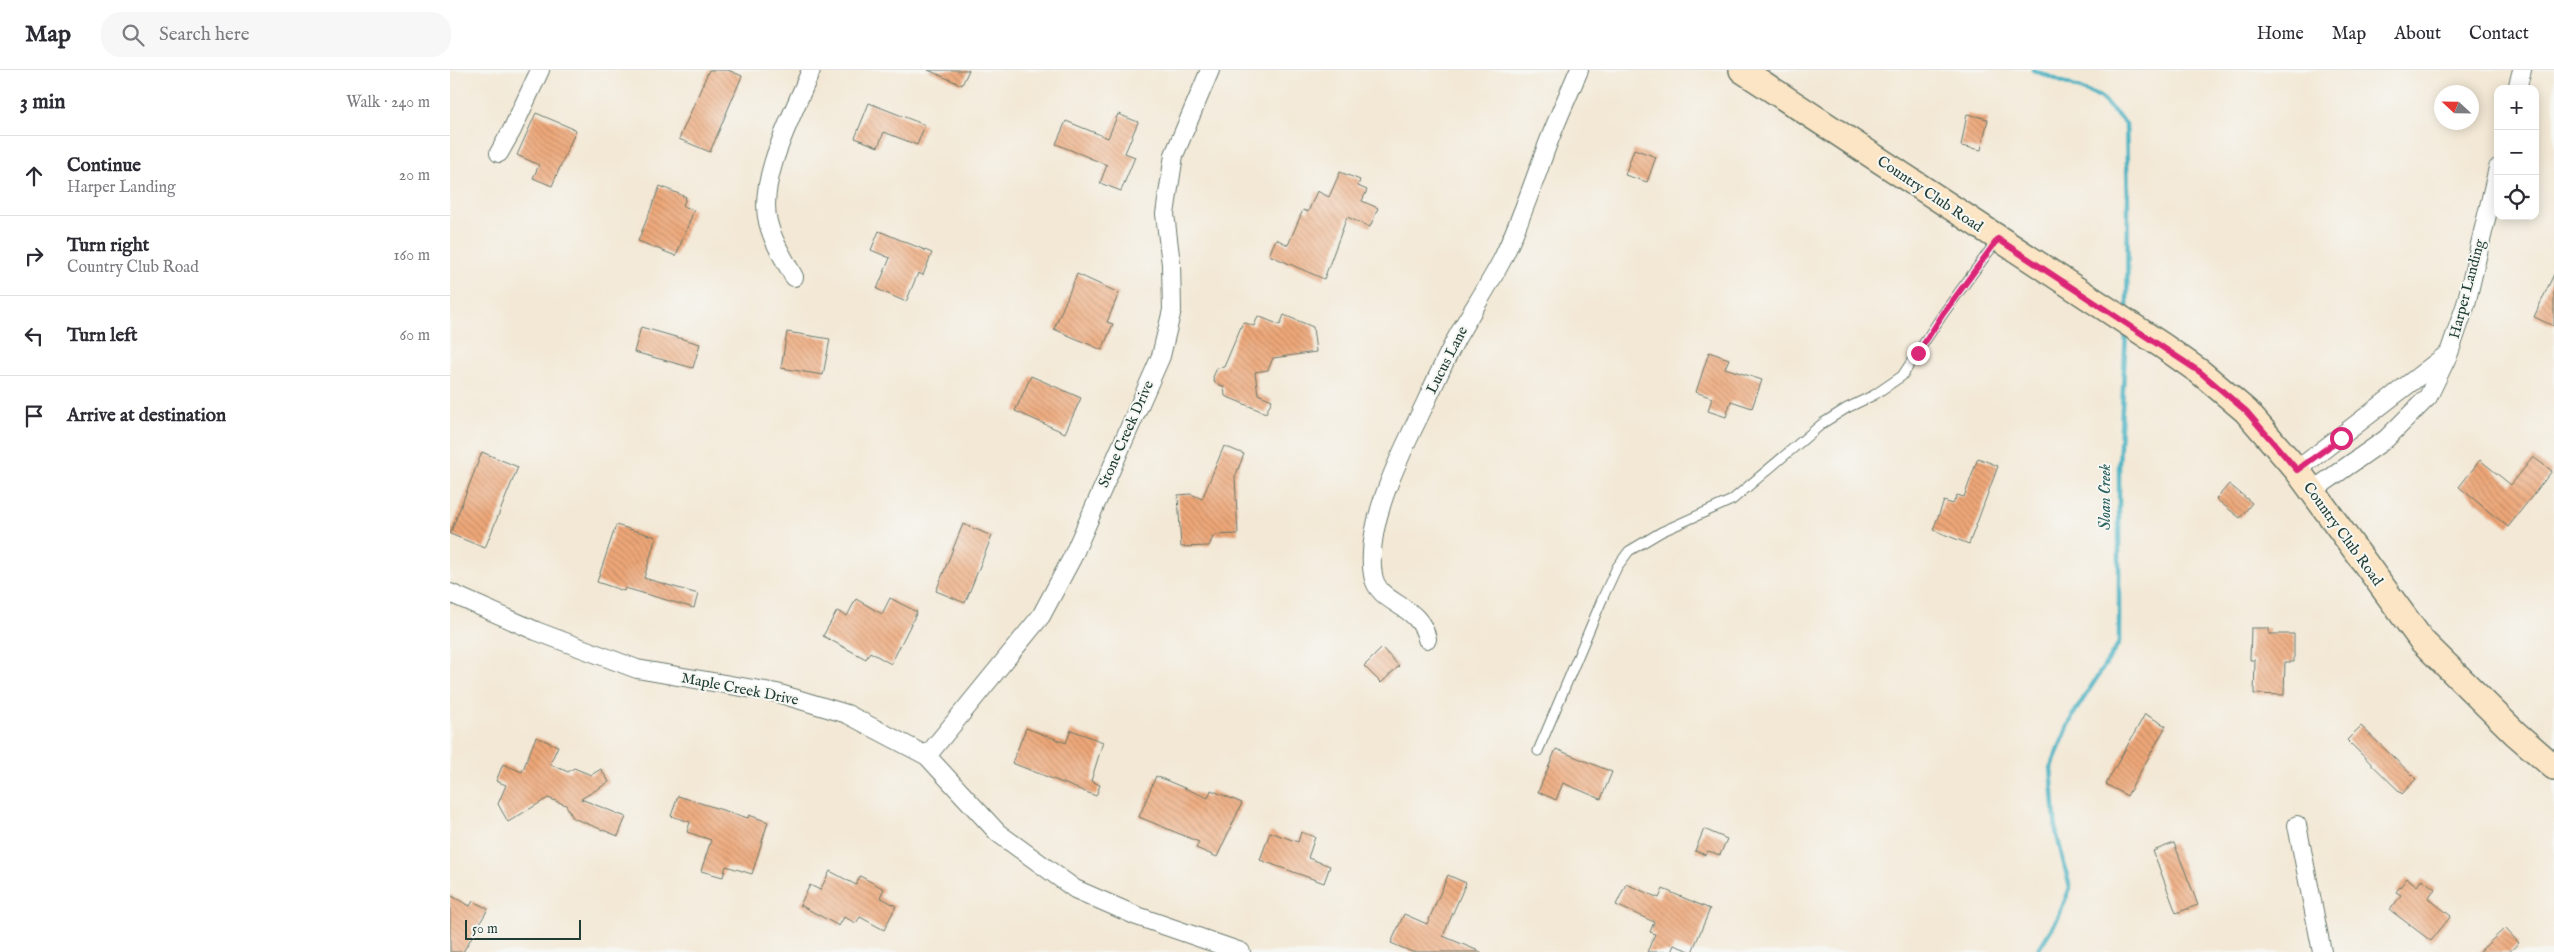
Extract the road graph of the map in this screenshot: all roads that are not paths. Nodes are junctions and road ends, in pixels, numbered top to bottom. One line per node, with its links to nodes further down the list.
1 (540, 70): 8 (street)
2 (812, 70): 11 (street)
3 (1210, 70): 18 (street, Stone Creek Drive)
4 (1579, 70): 16 (street, Lucus Lane)
5 (1742, 70): 10 (main road, Country Club Road)
6 (2522, 70): 7 (street)
7 (2518, 85)
8 (499, 153)
9 (2496, 175): 12 (street, Harper Landing)
10 (1998, 239): 13 (main road, Country Club Road); 17 (lane)
11 (794, 277)
12 (2449, 352): 13 (street, Harper Landing); 14 (street, Harper Landing)
13 (2297, 470): 14 (main road, Country Club Road)
14 (2312, 491): 19 (main road, Country Club Road)
15 (450, 593): 18 (street, Maple Creek Drive)
16 (1427, 639)
17 (1538, 751)
18 (927, 756): 21 (street, Maple Creek Drive)
19 (2554, 767)
20 (2298, 825): 22 (street)
21 (1241, 952)
22 (2322, 952)

